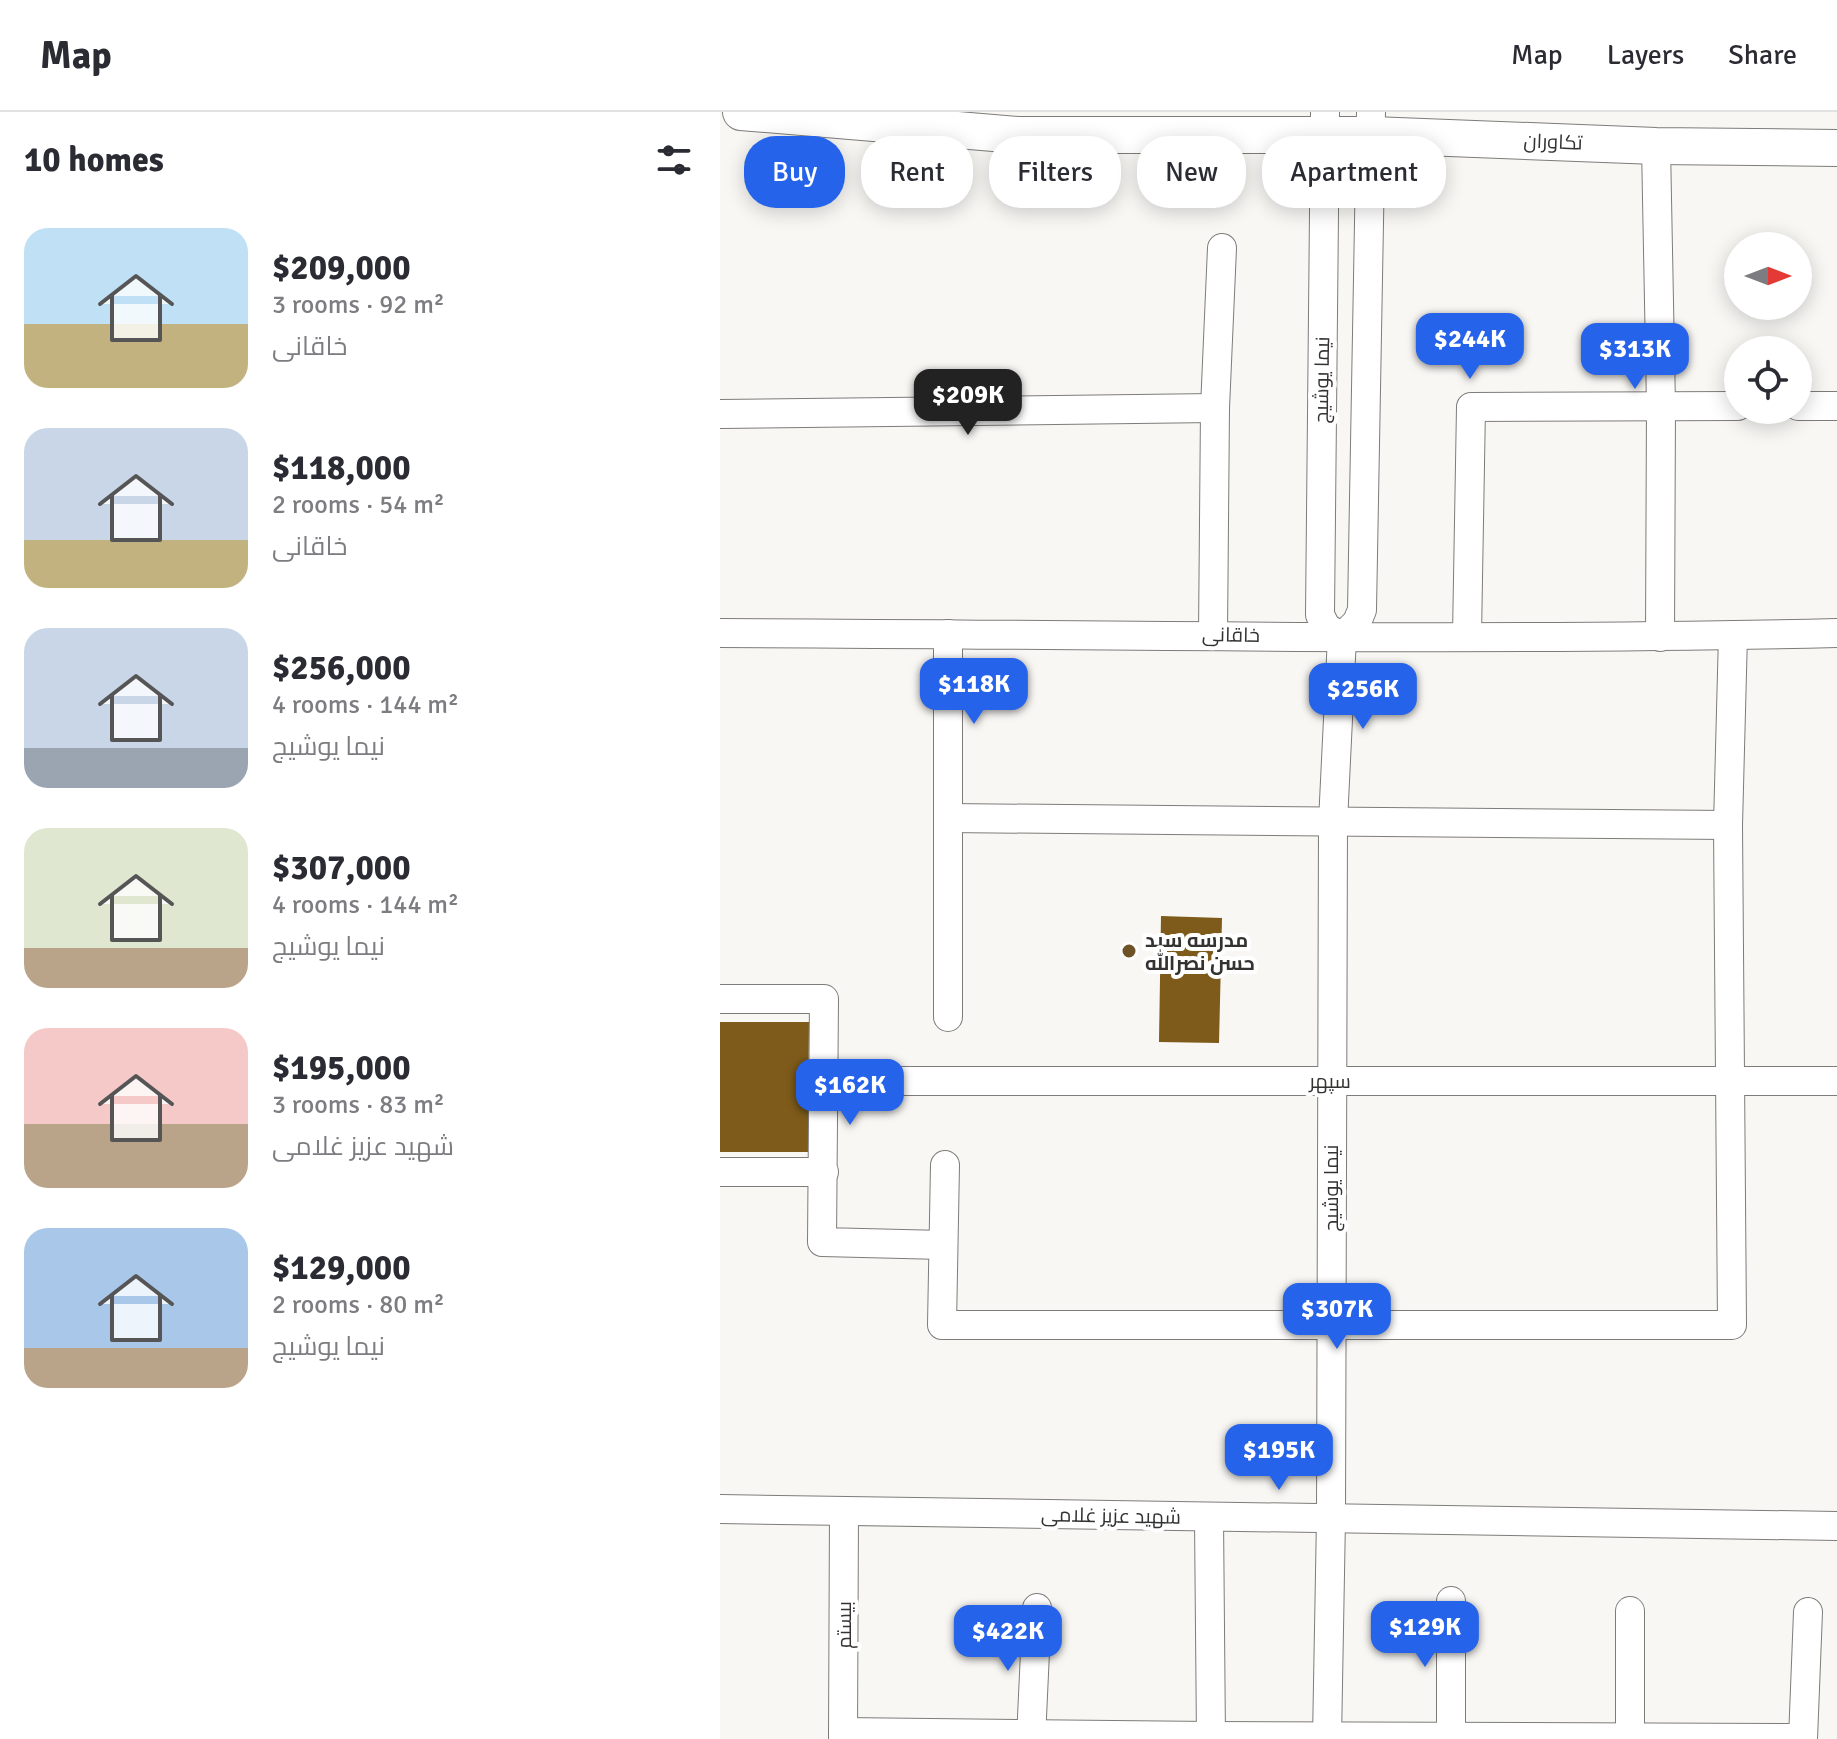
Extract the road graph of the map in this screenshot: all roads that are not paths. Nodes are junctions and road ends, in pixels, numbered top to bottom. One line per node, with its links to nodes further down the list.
1 (741, 112): 2 (main road, تکاوران)
2 (1325, 124): 3 (main road, تکاوران); 19 (street, نیما یوشیج)
3 (1372, 124): 4 (main road, تکاوران); 19 (street, نیما یوشیج)
4 (1656, 146): 5 (main road, تکاوران); 7 (street)
5 (1837, 148)
6 (1222, 248): 11 (street)
7 (1661, 406): 8 (street); 18 (street); 20 (street)
8 (1724, 406)
9 (1812, 406): 10 (street)
10 (1837, 406)
11 (1215, 408): 12 (street); 16 (street)
12 (720, 414)
13 (720, 633): 15 (street, خاقانی)
14 (1837, 633): 17 (street, خاقانی)
15 (948, 634): 16 (street, خاقانی); 21 (street)
16 (1213, 635): 19 (street, خاقانی)
17 (1733, 635): 20 (street, خاقانی); 23 (street)
18 (1467, 636): 19 (street, خاقانی); 20 (street, خاقانی)
19 (1342, 637): 22 (street, نیما یوشیج)
20 (1660, 637)
21 (948, 818): 22 (street); 25 (street)
22 (1333, 822): 23 (street); 27 (street, نیما یوشیج)
23 (1728, 825): 28 (street)
24 (720, 999): 26 (street)
25 (948, 1017)
26 (824, 1081): 27 (street, سپهر); 32 (street)
27 (1331, 1081): 28 (street, سپهر); 34 (street, نیما یوشیج)
28 (1730, 1081): 29 (street, سپهر); 34 (street)
29 (1837, 1081)
30 (945, 1165): 33 (street)
31 (720, 1172): 32 (street)
32 (824, 1172): 33 (street)
33 (943, 1245): 34 (street)
34 (1330, 1325): 38 (street, نیما یوشیج)
35 (720, 1509): 36 (street, شهید عزیز غلامی)
36 (844, 1511): 37 (street, شهید عزیز غلامی); 44 (street, بیستم)
37 (1209, 1518): 38 (street, شهید عزیز غلامی); 47 (street)
38 (1331, 1518): 39 (street, شهید عزیز غلامی); 46 (street, نیما یوشیج)
39 (1837, 1526)
40 (1451, 1601): 48 (street)
41 (1037, 1608): 45 (street)
42 (1630, 1611): 49 (street)
43 (1808, 1612): 50 (street)
44 (843, 1735): 45 (street)
45 (1031, 1736): 47 (street)
46 (1327, 1737): 47 (street); 48 (street)
47 (1211, 1738)
48 (1451, 1738): 49 (street)
49 (1630, 1739): 50 (street)
50 (1803, 1739)

